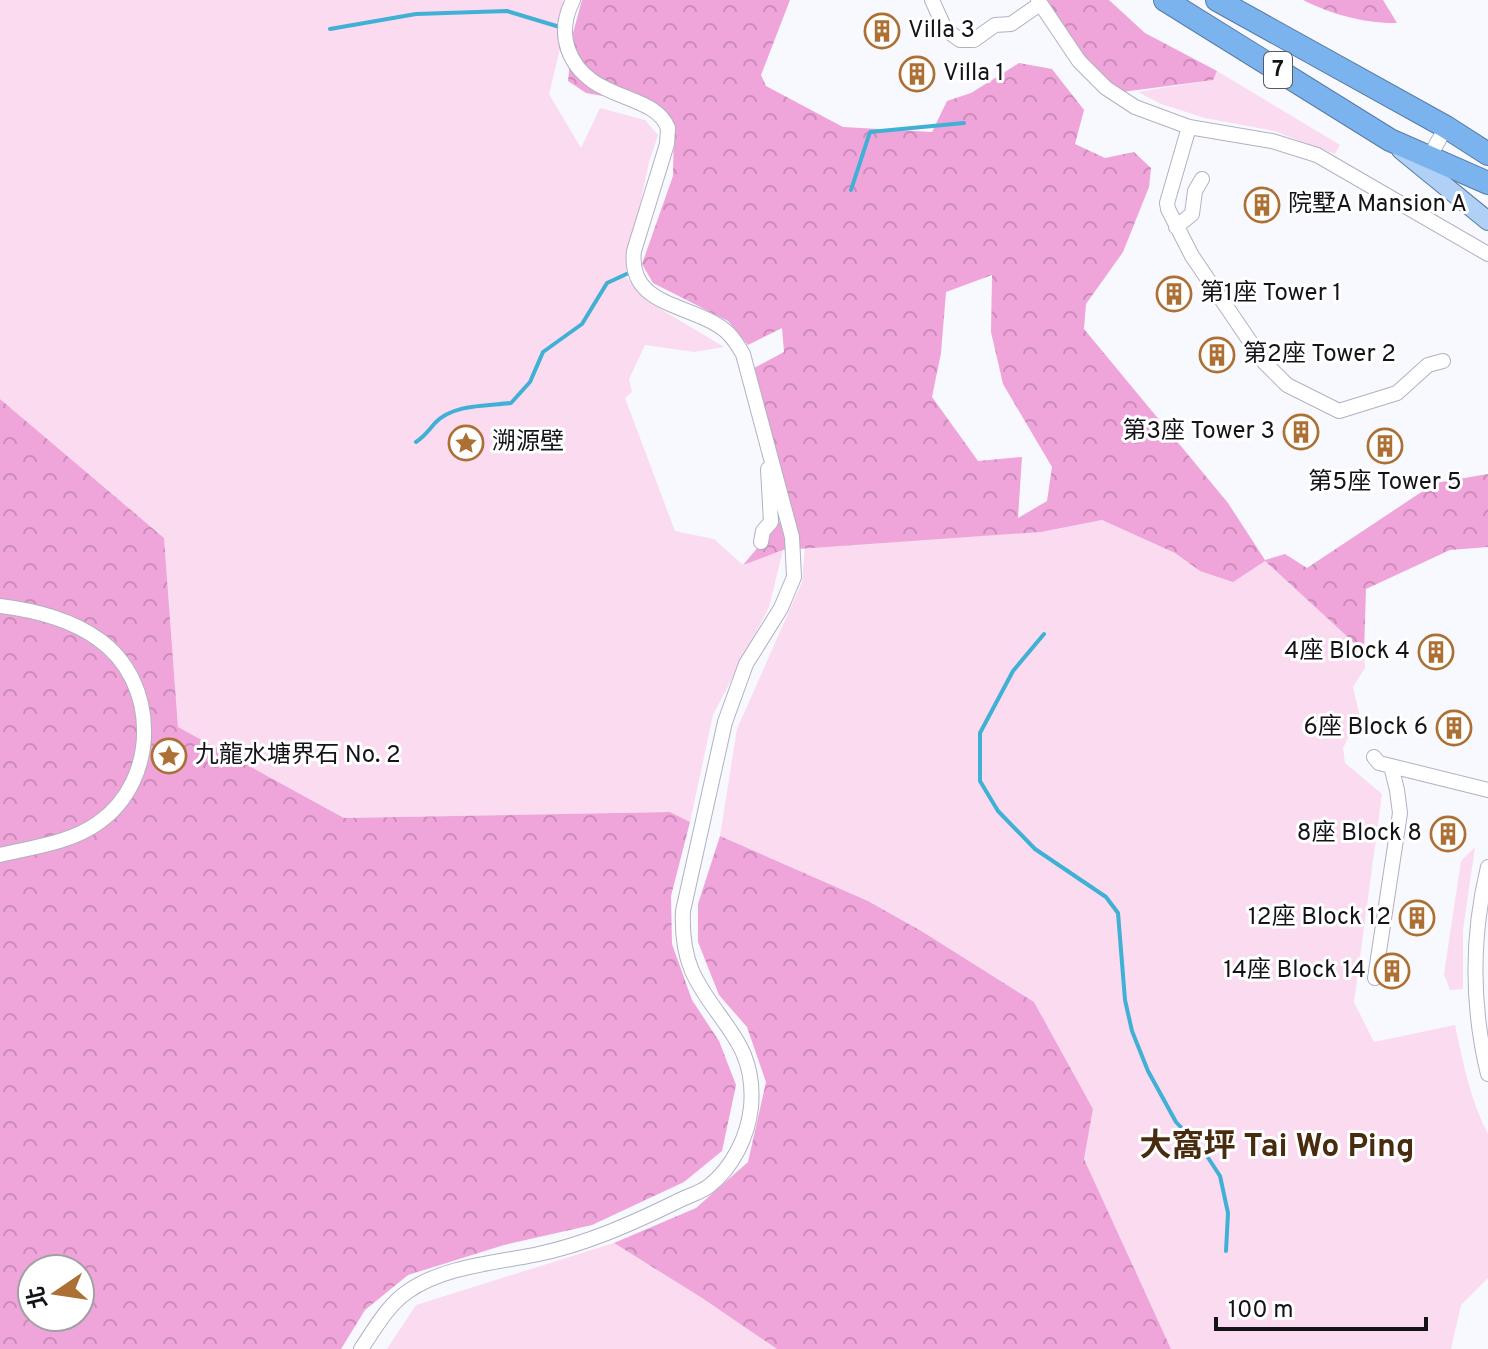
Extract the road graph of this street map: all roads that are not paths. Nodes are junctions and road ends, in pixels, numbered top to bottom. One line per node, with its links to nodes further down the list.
1 (573, 0): 18 (street)
2 (932, 0): 5 (street)
3 (1165, 0): 8 (highway, 7)
4 (1217, 0): 7 (highway, 7)
5 (1039, 2): 6 (street)
6 (1189, 127): 15 (street); 16 (street)
7 (1446, 127): 9 (main road); 10 (highway, 7); 11 (street)
8 (1390, 140): 11 (highway, 7); 14 (main road)
9 (1488, 143)
10 (1488, 154)
11 (1430, 156): 13 (highway, 7)
12 (1202, 179): 15 (street)
13 (1488, 183)
14 (1488, 221)
15 (1176, 227): 17 (street)
16 (1488, 254)
17 (1443, 361)
18 (766, 441): 19 (street); 31 (street)
19 (761, 542)
20 (0, 606): 24 (street)
21 (1374, 757): 22 (street)
22 (1391, 766): 23 (street); 29 (street)
23 (1488, 790)
24 (0, 855)
25 (1488, 867): 26 (street)
26 (1484, 909): 28 (street)
27 (1488, 953): 28 (street)
28 (1475, 963): 30 (street)
29 (1375, 978)
30 (1488, 1074)
31 (361, 1349)

